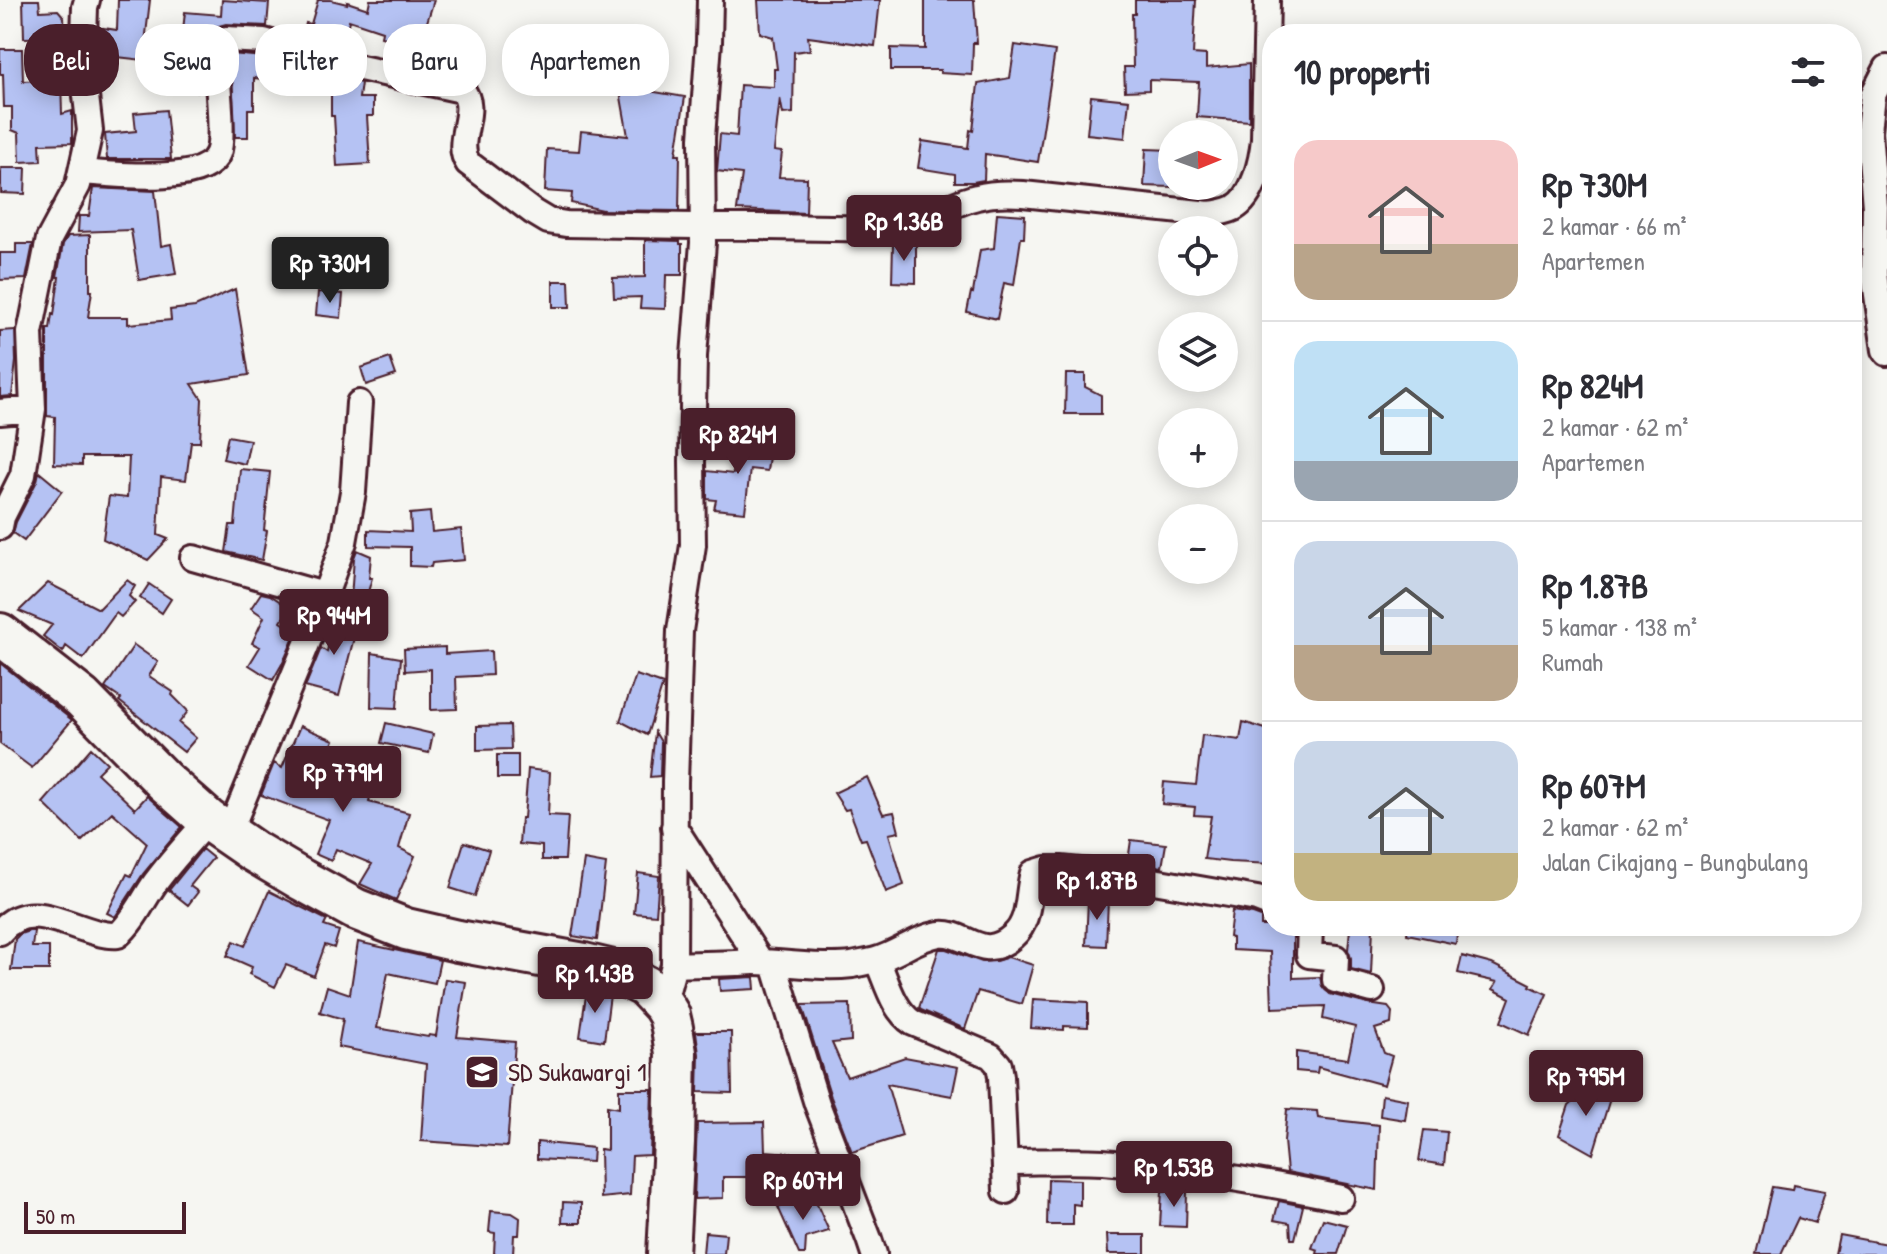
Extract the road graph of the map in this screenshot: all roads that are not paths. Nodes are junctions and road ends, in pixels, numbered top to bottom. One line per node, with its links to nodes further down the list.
1 (87, 0): 7 (street)
2 (710, 0): 8 (street)
3 (1267, 0): 4 (street)
4 (1267, 24)
5 (1887, 68): 9 (street)
6 (1262, 152): 8 (street)
7 (81, 172): 8 (street); 11 (street)
8 (703, 226): 18 (street)
9 (1887, 353)
10 (359, 403): 15 (street)
11 (33, 409): 12 (street); 13 (street)
12 (0, 412)
13 (0, 527)
14 (193, 558): 15 (street)
15 (324, 595): 17 (street)
16 (0, 634): 17 (main road)
17 (218, 826): 20 (street); 26 (main road)
18 (674, 827): 23 (street); 24 (street)
19 (1262, 901): 22 (street)
20 (0, 932)
21 (1310, 936): 25 (street)
22 (877, 960): 23 (street); 27 (street)
23 (767, 963): 24 (street); 31 (street)
24 (674, 965): 26 (street)
25 (1372, 990)
26 (663, 1005): 30 (main road)
27 (1005, 1162): 28 (street); 29 (street)
28 (1006, 1191)
29 (1341, 1198)
30 (668, 1254)
31 (874, 1254)

